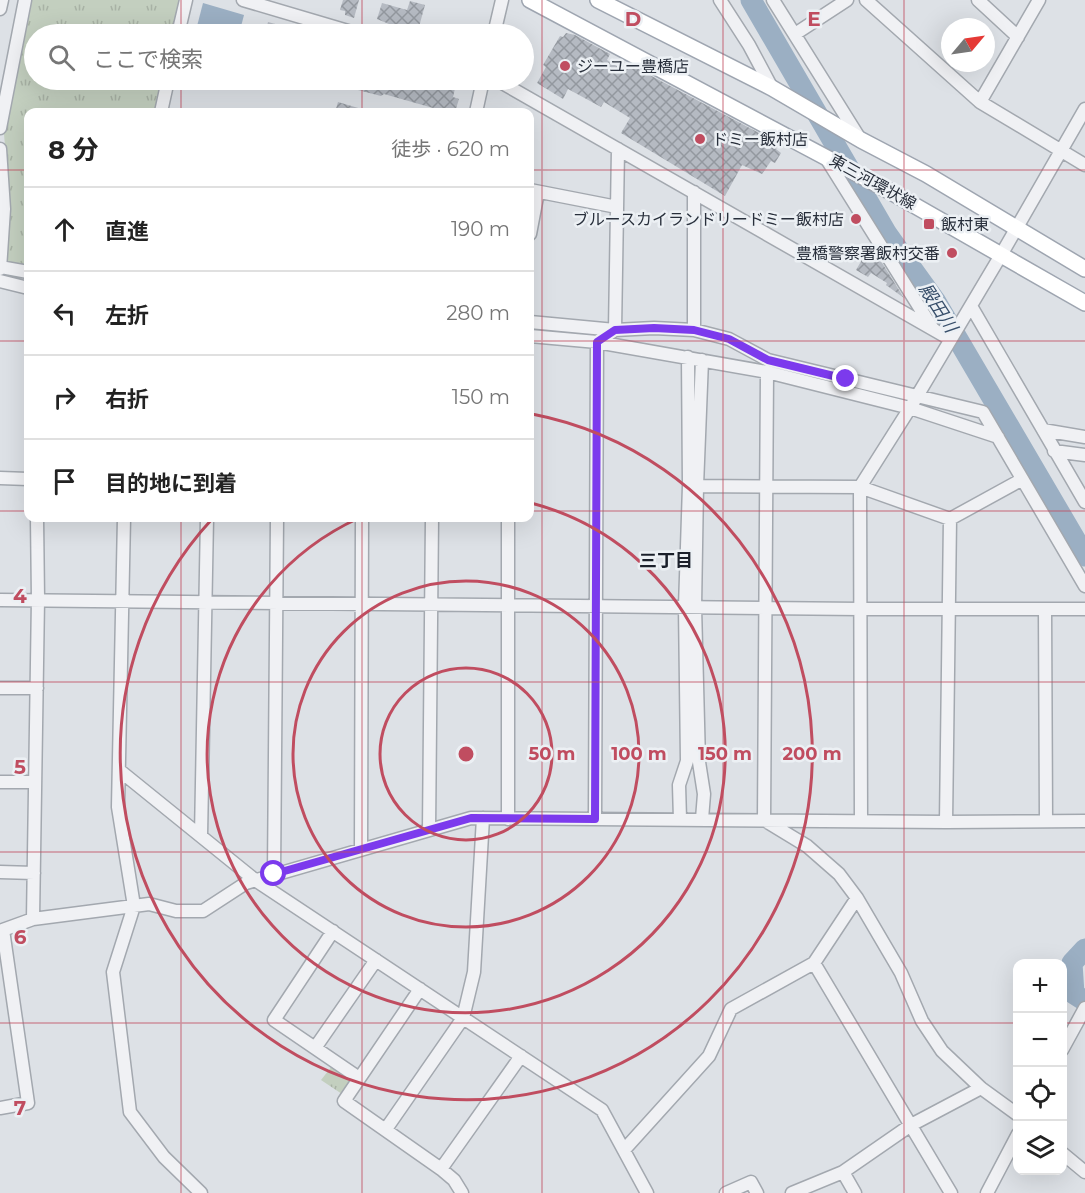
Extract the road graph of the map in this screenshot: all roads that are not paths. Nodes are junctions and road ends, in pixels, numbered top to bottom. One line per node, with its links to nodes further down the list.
1 (2, 0): 14 (street)
2 (25, 0): 28 (street)
3 (186, 0): 15 (street)
4 (243, 0): 16 (street)
5 (502, 0): 17 (street)
6 (530, 0): 33 (main road, 東三河環状線)
7 (598, 0): 20 (main road, 東三河環状線)
8 (720, 0): 20 (street)
9 (773, 0): 18 (street)
10 (847, 0): 18 (street)
11 (866, 0): 24 (street)
12 (978, 0): 19 (street)
13 (1039, 0): 19 (street)
14 (0, 9)
15 (180, 24)
16 (324, 24)
17 (496, 24)
18 (795, 34): 29 (street)
19 (1018, 37): 24 (street)
20 (772, 88): 29 (main road, 東三河環状線)
21 (166, 90): 25 (street)
22 (481, 90): 26 (street)
23 (515, 90): 31 (street)
24 (980, 102): 32 (street)
25 (162, 108)
26 (477, 108)
27 (1085, 109): 32 (street)
28 (0, 129)
29 (857, 139): 38 (main road, 東三河環状線)
30 (0, 149): 40 (street)
31 (618, 149): 36 (street); 37 (street)
32 (1059, 151): 34 (street); 38 (street)
33 (829, 158): 39 (main road, 東三河環状線); 50 (street)
34 (1085, 165)
35 (534, 191): 37 (street)
36 (694, 192): 49 (street); 50 (street)
37 (617, 207): 48 (street)
38 (1016, 230): 39 (street); 41 (main road, 東三河環状線)
39 (1001, 255): 45 (main road, 東三河環状線); 46 (street)
40 (0, 268): 42 (street)
41 (1085, 269)
42 (24, 271)
43 (0, 281): 44 (street)
44 (24, 287)
45 (1085, 303)
46 (968, 310): 52 (street); 58 (street)
47 (534, 322): 48 (street)
48 (615, 330): 49 (street); 53 (street)
49 (694, 330): 57 (street)
50 (933, 330): 52 (street)
51 (534, 336): 53 (street)
52 (950, 339): 57 (street)
53 (597, 342): 54 (street); 87 (street)
54 (688, 357): 55 (street); 66 (street)
55 (702, 360): 56 (street); 66 (street)
56 (767, 372): 57 (street); 67 (street)
57 (913, 402): 59 (street); 59 (street); 68 (street)
58 (1043, 430): 60 (street); 61 (street)
59 (998, 437): 65 (street)
60 (1085, 437)
61 (1054, 451): 62 (street); 69 (street)
62 (1085, 455)
63 (0, 478): 64 (street)
64 (24, 479)
65 (1021, 480): 70 (street); 78 (street)
66 (693, 486): 67 (street); 88 (street)
67 (765, 486): 68 (street); 89 (street)
68 (860, 487): 70 (street); 90 (street)
69 (1085, 502)
70 (950, 519): 91 (street)
71 (37, 522): 79 (street)
72 (123, 522): 81 (street)
73 (207, 522): 82 (street)
74 (277, 522): 83 (street)
75 (362, 522): 84 (street)
76 (432, 522): 85 (street)
77 (508, 522): 86 (street)
78 (1085, 586)
79 (38, 599): 80 (street); 81 (street); 95 (street)
80 (0, 600)
81 (123, 600): 82 (street); 96 (street)
82 (207, 601): 83 (street); 110 (street)
83 (276, 602): 84 (street); 114 (street)
84 (362, 603): 85 (street); 111 (street)
85 (431, 604): 86 (street); 109 (street)
86 (508, 605): 87 (street); 100 (street)
87 (597, 606): 88 (street); 101 (street)
88 (690, 607): 89 (street); 102 (street); 103 (street)
89 (766, 608): 90 (street); 104 (street)
90 (860, 609): 91 (street); 105 (street)
91 (949, 609): 92 (street); 108 (street)
92 (1045, 609): 93 (street); 106 (street)
93 (1085, 609)
94 (0, 688): 95 (street)
95 (37, 688): 98 (street)
96 (119, 770): 110 (street); 117 (street)
97 (0, 782): 98 (street)
98 (35, 782): 113 (street)
99 (483, 818): 100 (street); 109 (street); 125 (street)
100 (508, 819): 101 (street)
101 (595, 819): 102 (street)
102 (680, 819): 103 (street)
103 (702, 819): 104 (street)
104 (764, 820): 105 (street); 116 (street)
105 (861, 821): 108 (street)
106 (1046, 821): 107 (street); 108 (street)
107 (1085, 821)
108 (946, 822)
109 (429, 830): 111 (street)
110 (201, 836): 115 (street)
111 (361, 850): 114 (street)
112 (0, 872): 113 (street)
113 (34, 873): 118 (street)
114 (274, 874): 115 (street)
115 (255, 880): 117 (street); 120 (street)
116 (858, 898): 122 (street); 130 (street)
117 (134, 906): 118 (street); 141 (street)
118 (33, 920): 119 (street)
119 (1, 930): 131 (street)
120 (333, 932): 121 (street); 127 (street)
121 (376, 960): 123 (street); 127 (street)
122 (814, 963): 133 (street); 136 (street)
123 (420, 989): 125 (street); 129 (street)
124 (1084, 1009): 126 (street)
125 (463, 1018): 128 (street); 134 (street)
126 (1067, 1041)
127 (315, 1048): 129 (street)
128 (521, 1056): 136 (street); 138 (street)
129 (359, 1078): 134 (street)
130 (981, 1088): 132 (street); 133 (street)
131 (0, 1108)
132 (1013, 1112)
133 (911, 1125): 139 (street); 148 (street)
134 (386, 1129): 138 (street)
135 (1013, 1142): 149 (street)
136 (624, 1150): 143 (street)
137 (1067, 1157): 140 (street)
138 (441, 1169): 142 (street)
139 (843, 1172): 146 (street); 147 (street)
140 (1085, 1173)
141 (201, 1193)
142 (462, 1193)
143 (647, 1193)
144 (726, 1193): 145 (street)
145 (757, 1193)
146 (792, 1193)
147 (855, 1193)
148 (951, 1193)
149 (987, 1193)

